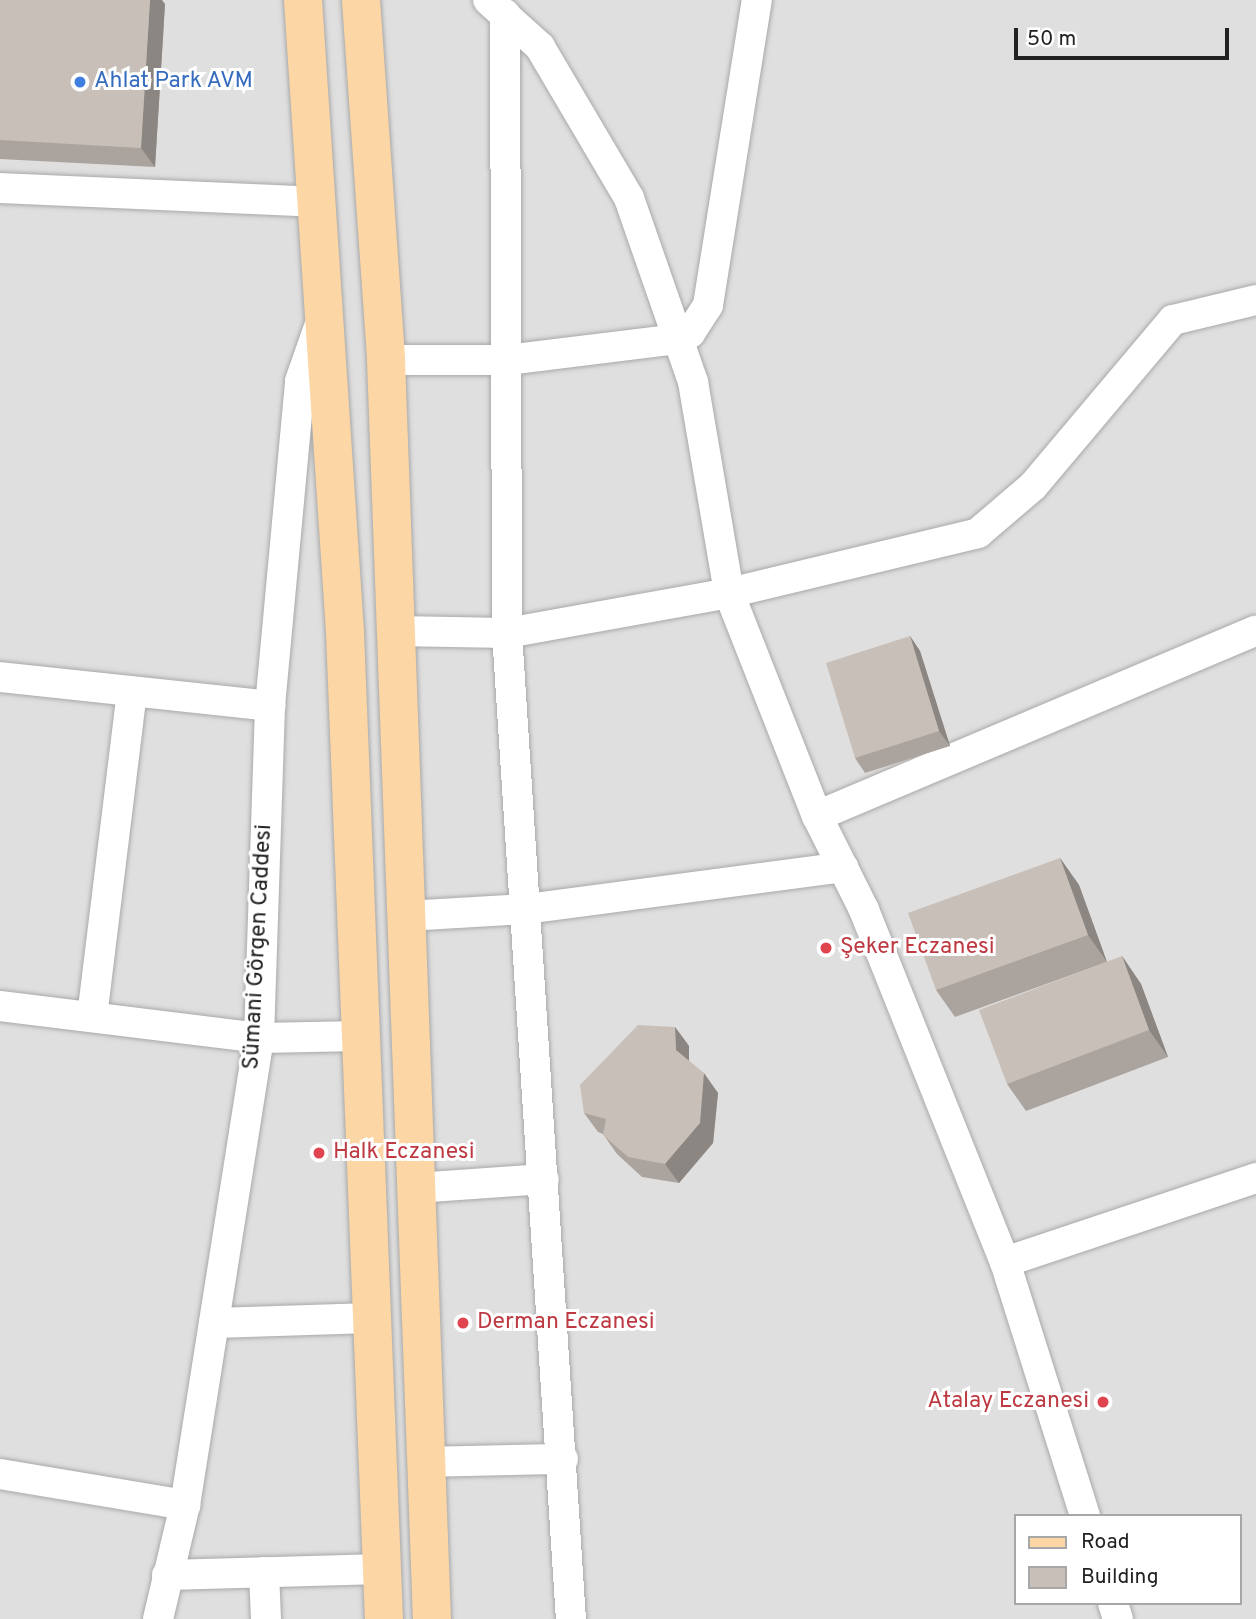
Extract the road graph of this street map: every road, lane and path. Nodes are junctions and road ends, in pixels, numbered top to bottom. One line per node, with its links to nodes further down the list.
1 (303, 0): 6 (main road)
2 (361, 0): 10 (main road)
3 (757, 0): 9 (street)
4 (496, 7): 9 (street); 11 (street)
5 (0, 188): 6 (street)
6 (317, 202): 8 (main road)
7 (1256, 300): 12 (street)
8 (324, 314): 18 (street, Sümani Görgen Caddesi); 25 (main road)
9 (679, 339): 11 (street); 12 (street)
10 (386, 360): 11 (street); 13 (main road)
11 (507, 360): 15 (street)
12 (729, 593): 15 (street); 19 (street)
13 (396, 631): 15 (street); 22 (main road)
14 (1256, 631): 19 (street)
15 (508, 633): 21 (street)
16 (0, 677): 17 (street)
17 (132, 691): 18 (street); 24 (street)
18 (270, 706): 26 (street, Sümani Görgen Caddesi)
19 (817, 816): 20 (street)
20 (843, 867): 21 (street); 30 (street)
21 (526, 909): 22 (street); 28 (street)
22 (406, 916): 29 (main road)
23 (0, 1006): 24 (street)
24 (92, 1017): 26 (street)
25 (361, 1036): 26 (street); 31 (main road)
26 (259, 1038): 32 (street, Sümani Görgen Caddesi)
27 (1256, 1178): 30 (street)
28 (544, 1179): 29 (street); 33 (street)
29 (416, 1188): 34 (main road)
30 (1005, 1262): 37 (street)
31 (372, 1318): 32 (street); 38 (main road)
32 (214, 1324): 36 (street, Sümani Görgen Caddesi)
33 (563, 1459): 34 (street); 45 (street)
34 (426, 1462): 44 (main road)
35 (0, 1474): 36 (street)
36 (185, 1505): 40 (street, Sümani Görgen Caddesi)
37 (1084, 1514)
38 (382, 1569): 39 (street); 43 (main road)
39 (264, 1572): 40 (street); 42 (street)
40 (167, 1575): 41 (street, Sümani Görgen Caddesi)
41 (158, 1619)
42 (266, 1619)
43 (384, 1619)
44 (432, 1619)
45 (571, 1619)

